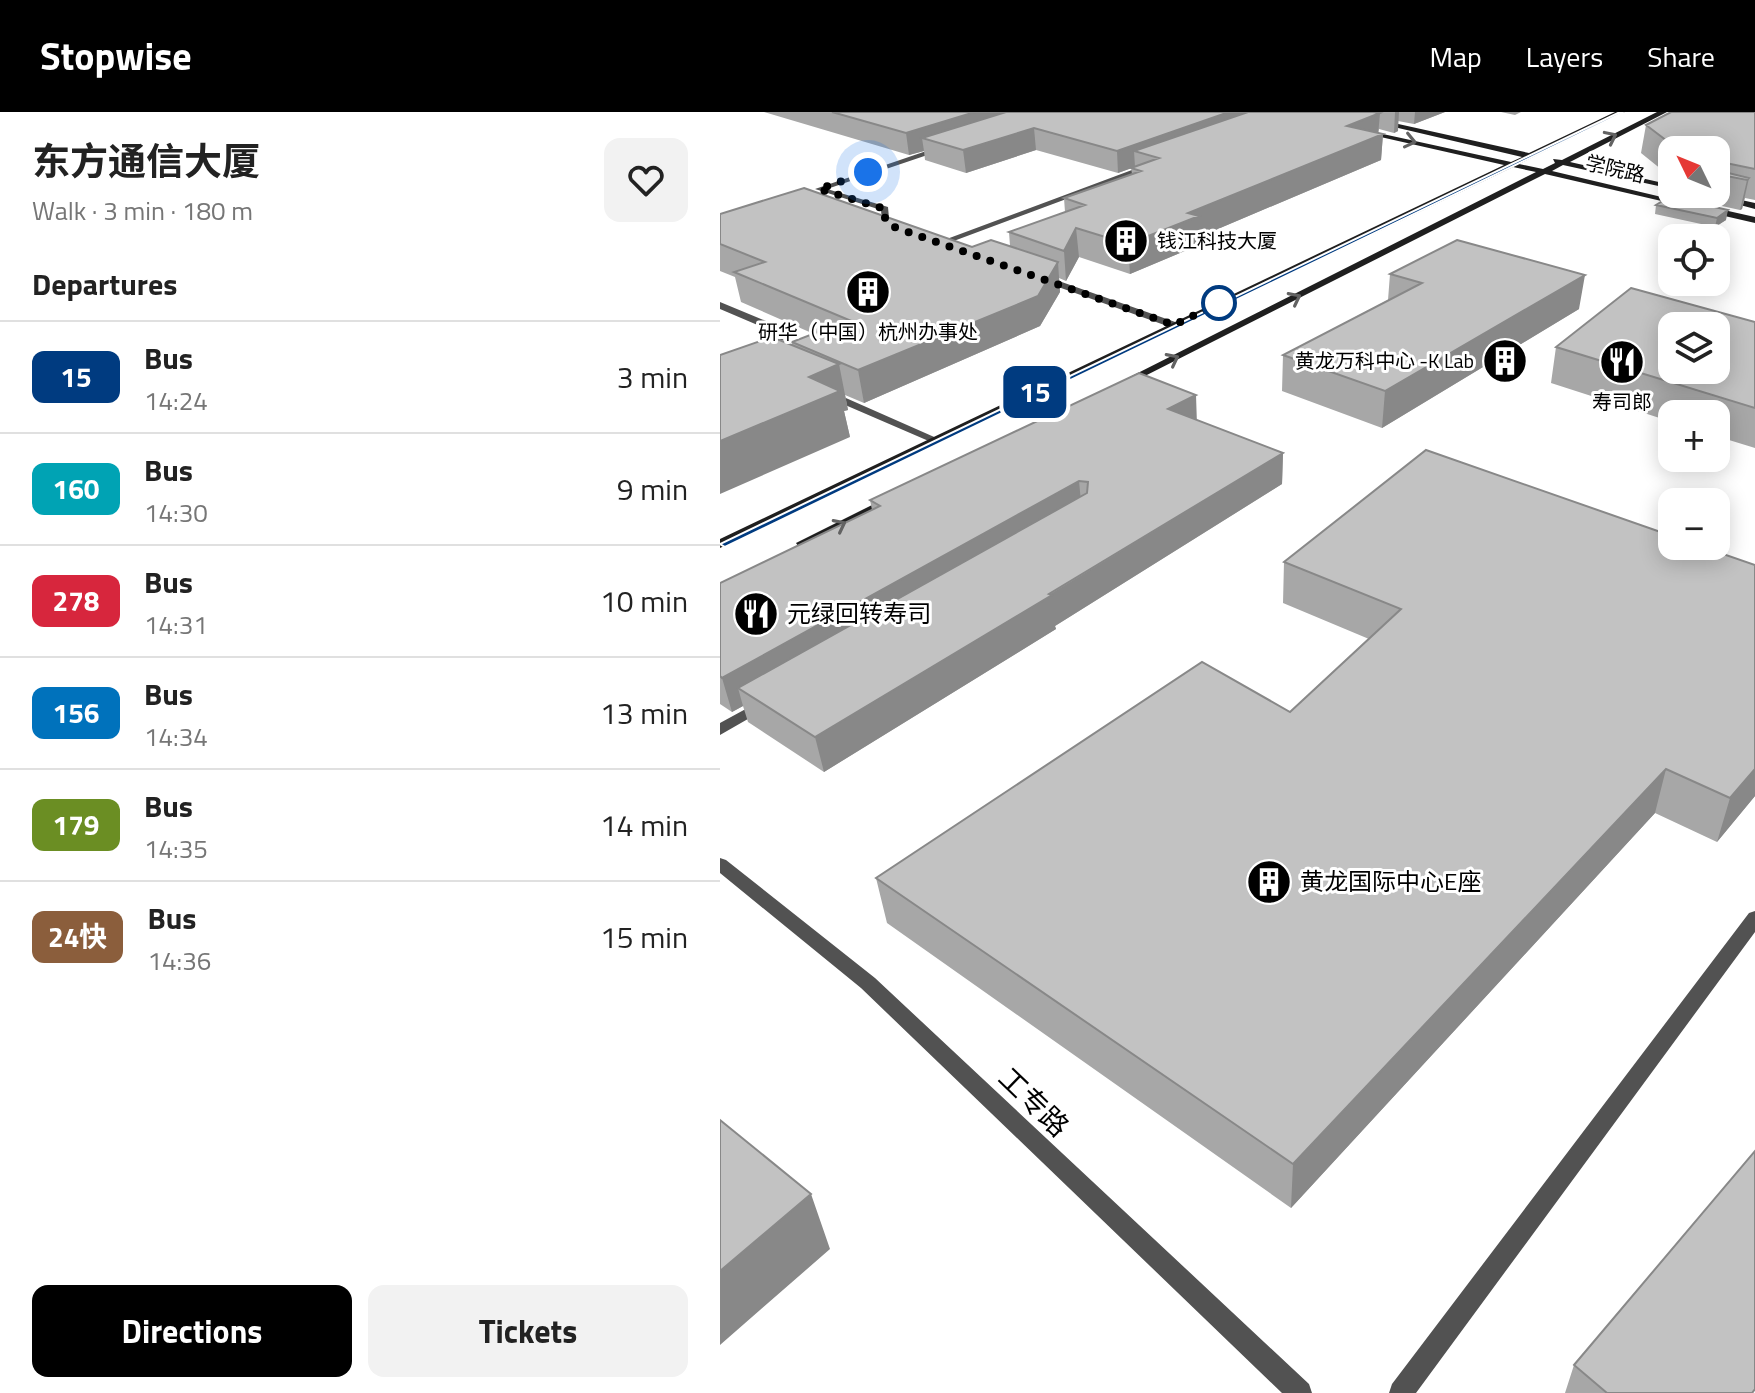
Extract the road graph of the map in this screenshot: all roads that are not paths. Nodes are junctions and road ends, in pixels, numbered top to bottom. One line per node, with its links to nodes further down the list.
1 (1334, 112): 6 (main road, 学院路)
2 (1621, 112): 6 (main road)
3 (1663, 112): 7 (main road, one-way to 3)
4 (1354, 129): 9 (main road, 学院路, one-way to 9)
5 (958, 144): 15 (street)
6 (1528, 156): 7 (main road, 学院路); 9 (main road)
7 (1560, 162): 10 (main road); 11 (main road, 学院路)
8 (1160, 163): 17 (street)
9 (1509, 163): 10 (main road, 学院路); 21 (main road)
10 (1547, 172): 14 (main road, 学院路); 26 (main road, one-way to 10)
11 (1658, 184)
12 (1730, 200): 13 (main road)
13 (1755, 206)
14 (1755, 220)
15 (909, 232)
16 (925, 237): 17 (street)
17 (940, 243): 18 (street)
18 (954, 248)
19 (1027, 273): 21 (street)
20 (720, 305): 22 (street)
21 (1174, 325): 27 (main road)
22 (743, 357): 23 (street); 24 (street)
23 (757, 363)
24 (720, 366)
25 (812, 387): 27 (street)
26 (1113, 389)
27 (935, 440): 29 (main road)
28 (902, 494): 30 (main road, one-way to 28)
29 (720, 544)
30 (790, 550)
31 (774, 699): 32 (street)
32 (720, 730)
33 (720, 864): 35 (street, 工专路)
34 (1755, 918): 36 (street)
35 (1300, 1393)
36 (1401, 1393)

